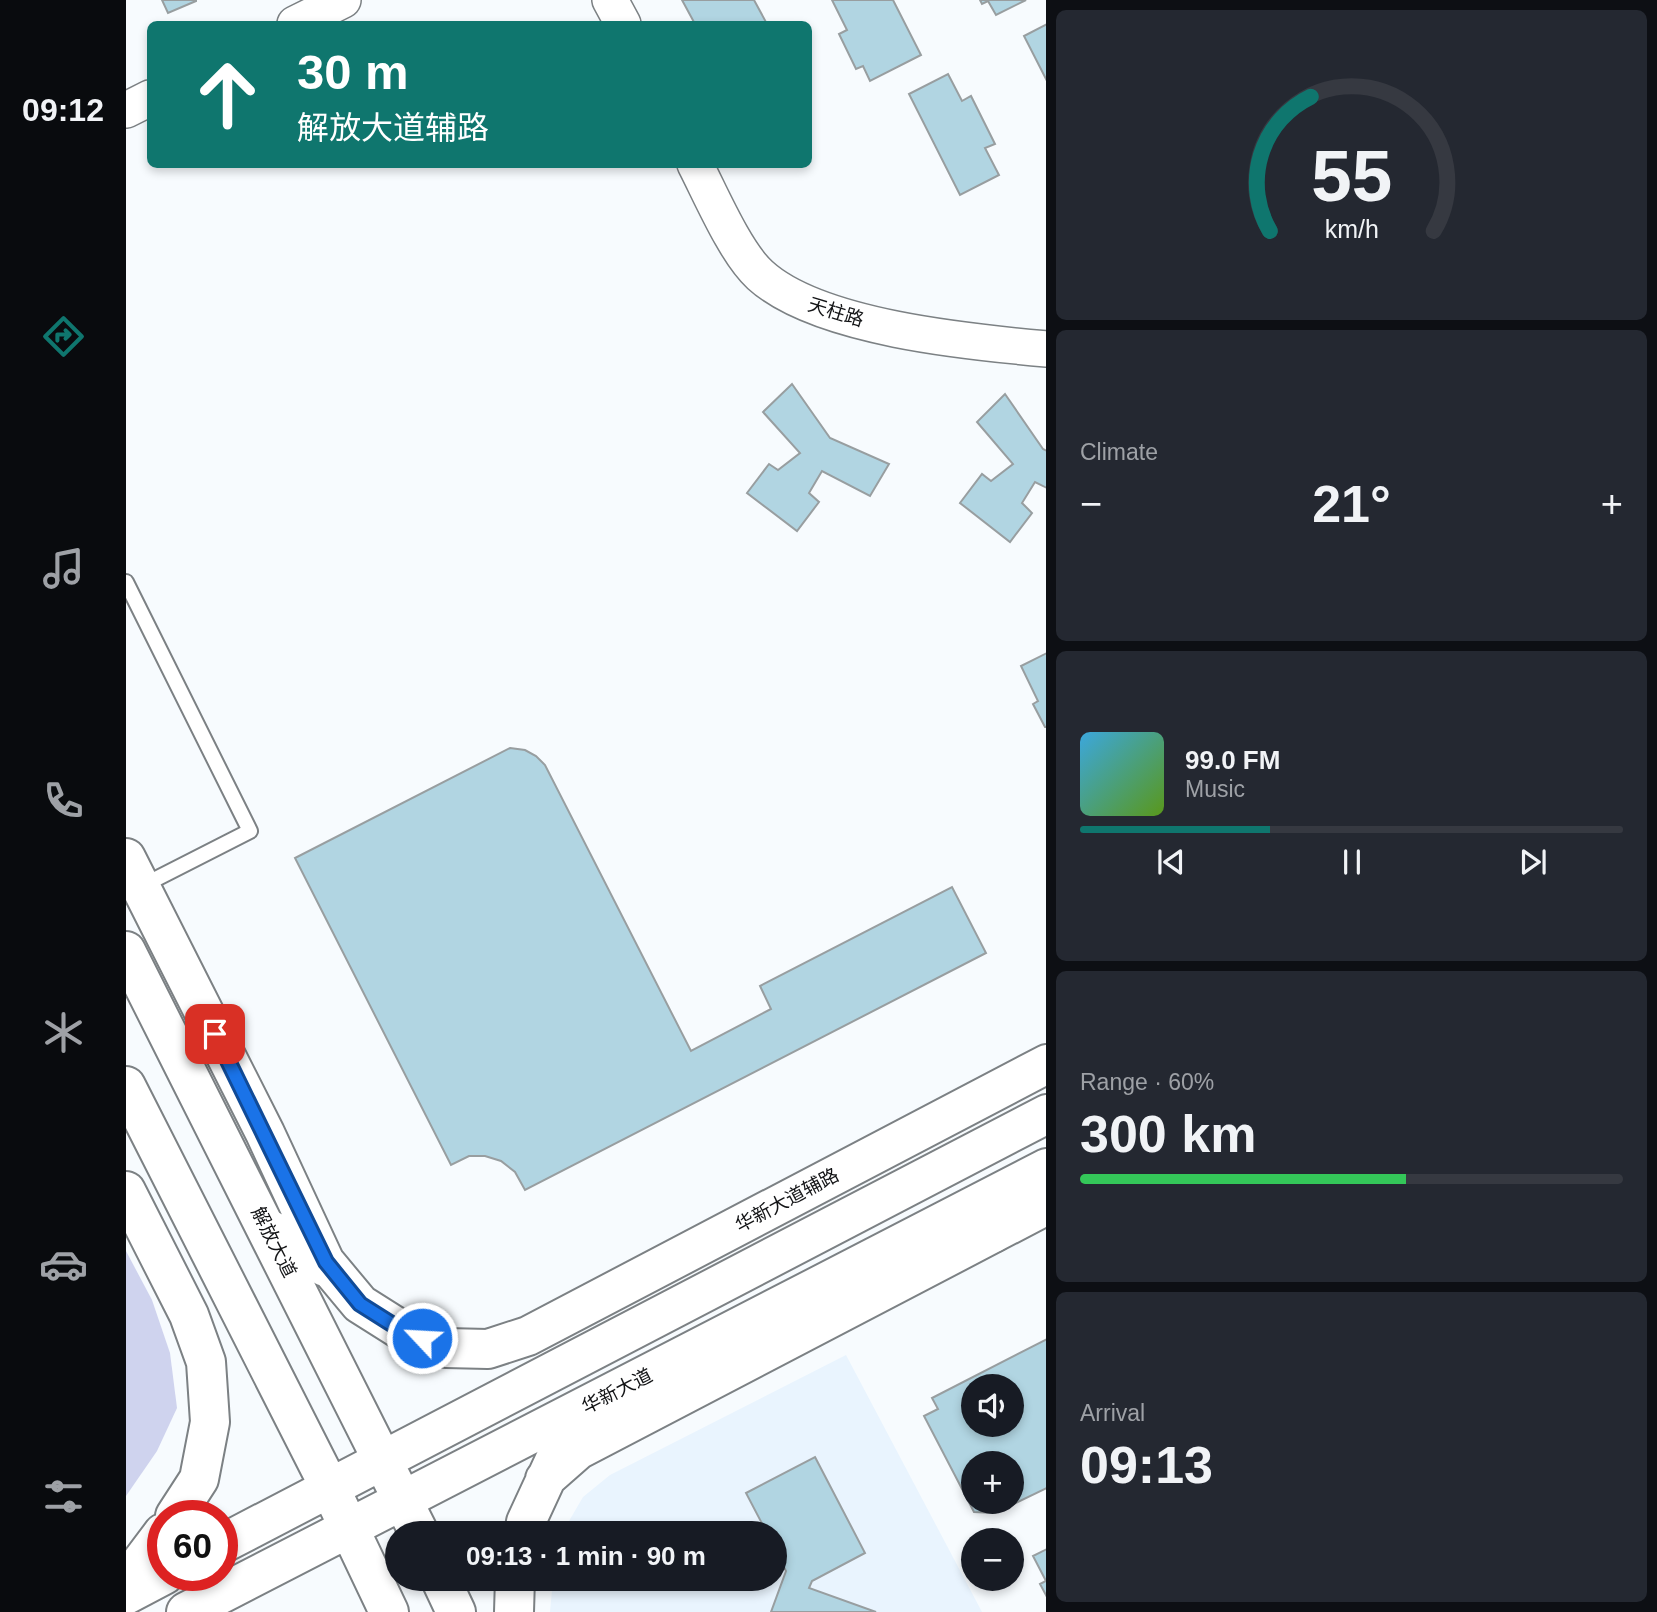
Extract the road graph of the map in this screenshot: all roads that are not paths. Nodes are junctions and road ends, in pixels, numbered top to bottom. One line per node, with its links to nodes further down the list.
1 (343, 0): 3 (street)
2 (610, 0): 4 (street)
3 (301, 21)
4 (621, 21)
5 (147, 100): 6 (street)
6 (126, 110)
7 (697, 168): 8 (street, 天柱路)
8 (1046, 348)
9 (126, 582): 10 (lane)
10 (133, 872): 20 (main road)
11 (126, 951): 19 (main road, 解放大道)
12 (1046, 1064): 20 (main road, 华新大道辅路)
13 (126, 1086): 25 (main road)
14 (1046, 1114): 23 (main road)
15 (1046, 1168): 18 (main road, 华新大道)
16 (126, 1191): 26 (main road)
17 (1046, 1205): 18 (main road)
18 (986, 1218): 22 (main road, 华新大道); 24 (main road)
19 (266, 1227): 20 (main road); 21 (main road, 解放大道)
20 (326, 1262): 21 (main road)
21 (317, 1328): 23 (main road, 解放大道)
22 (579, 1410): 24 (main road); 27 (main road, 华新大道)
23 (384, 1460): 25 (main road); 27 (main road, 解放大道)
24 (545, 1479): 28 (main road)
25 (330, 1488): 29 (main road); 31 (main road)
26 (185, 1500)
27 (412, 1517): 29 (main road, 华新大道)
28 (526, 1521)
29 (348, 1529): 39 (main road, 华新大道); 40 (main road)
30 (147, 1533): 32 (main road)
31 (238, 1536)
32 (126, 1543)
33 (147, 1554): 34 (main road)
34 (126, 1582)
35 (147, 1584): 38 (main road)
36 (446, 1591): 41 (main road)
37 (515, 1591): 42 (main road)
38 (126, 1595)
39 (186, 1612)
40 (389, 1612)
41 (456, 1612)
42 (514, 1612)

